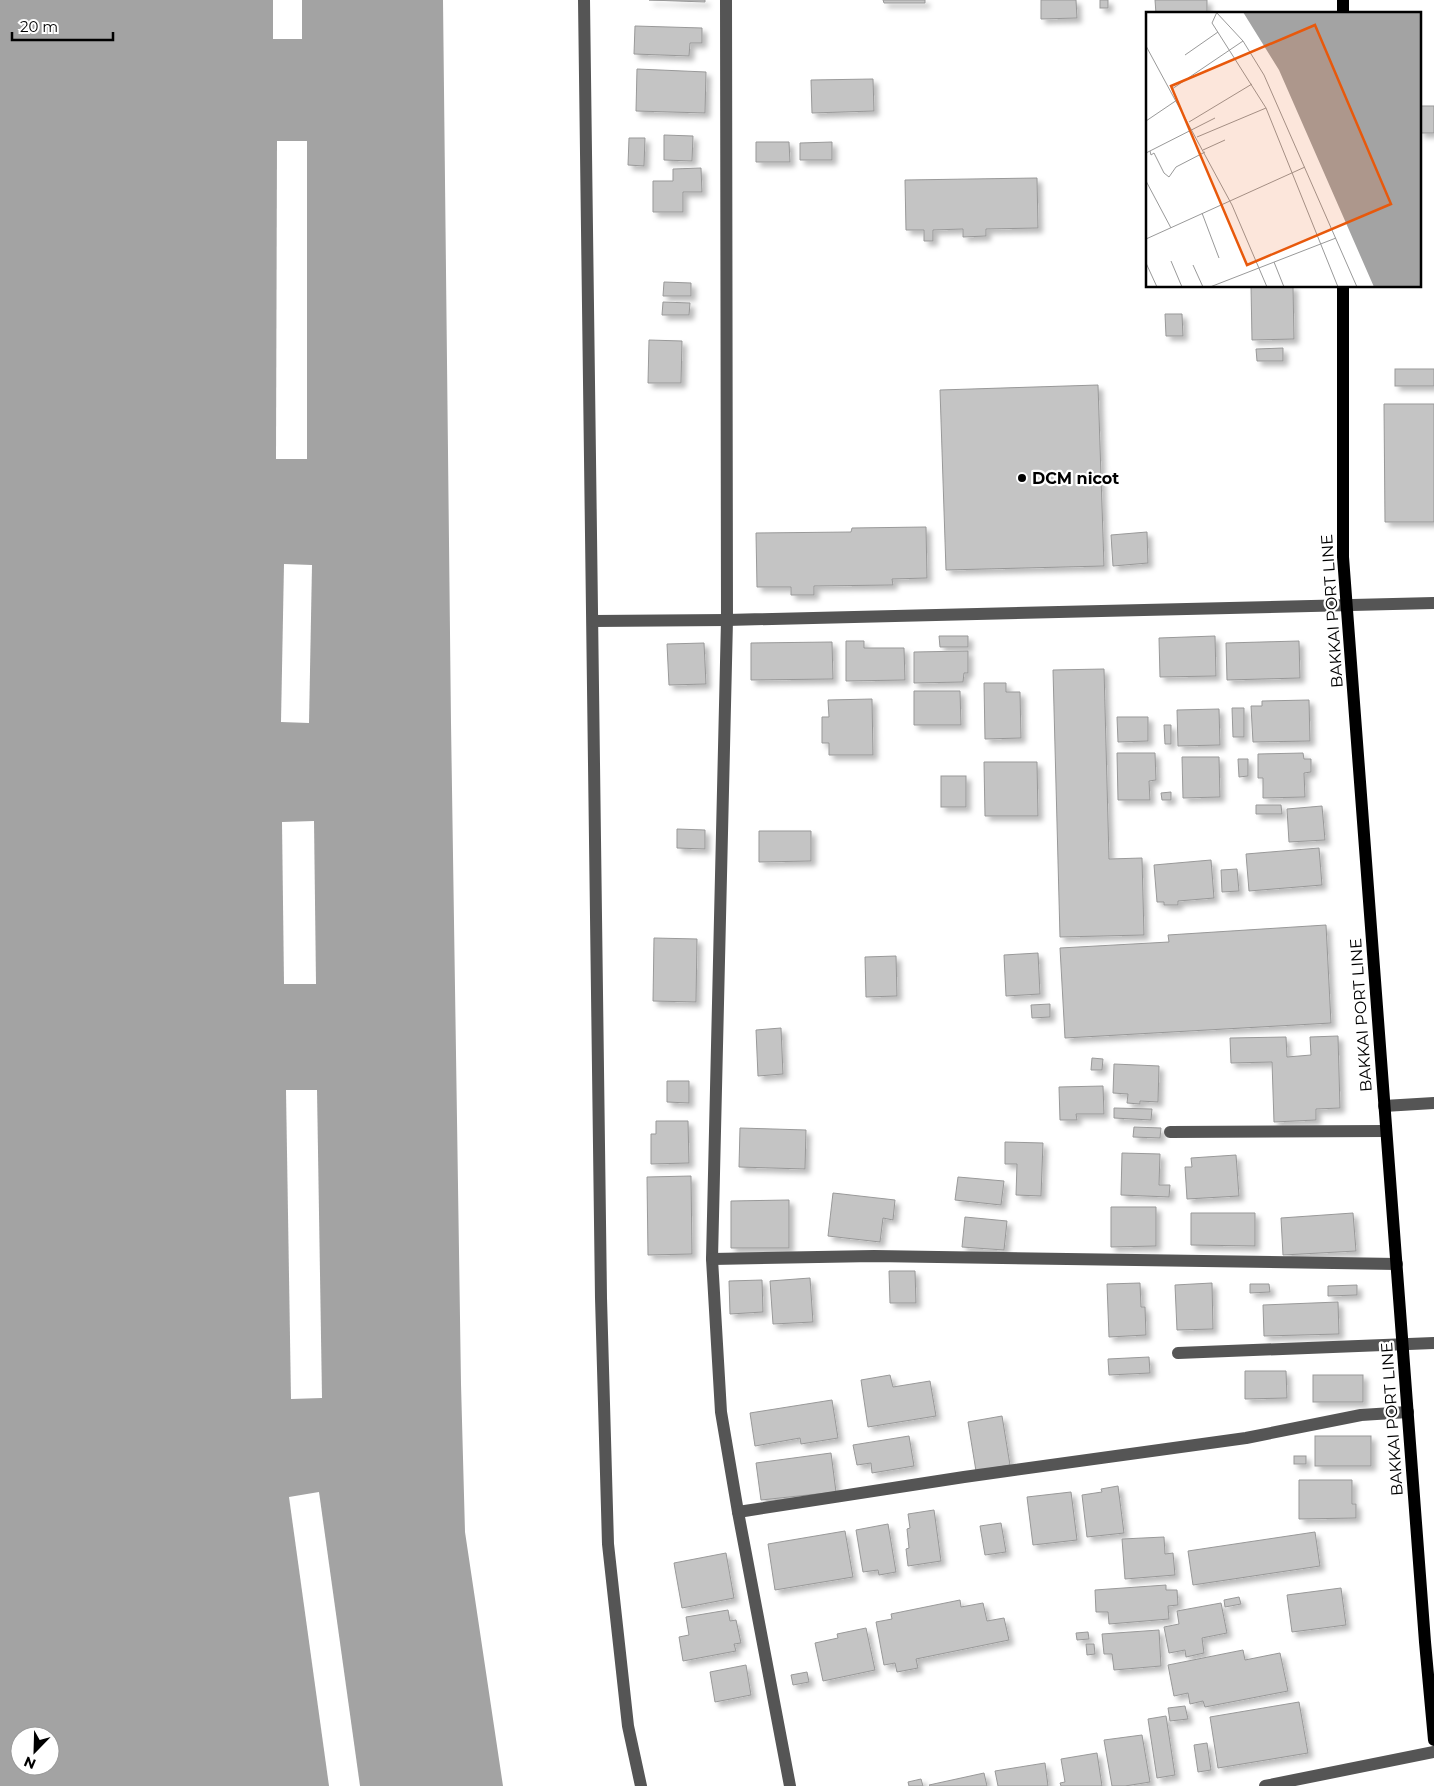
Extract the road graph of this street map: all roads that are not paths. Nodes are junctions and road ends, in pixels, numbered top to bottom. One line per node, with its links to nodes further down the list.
1 (584, 0): 7 (street)
2 (726, 0): 6 (street)
3 (1343, 288): 5 (main road, BAKKAI PORT LINE)
4 (1434, 603): 5 (street)
5 (1347, 605): 6 (street); 9 (main road, BAKKAI PORT LINE)
6 (727, 620): 7 (street); 12 (street)
7 (593, 621): 22 (street)
8 (1434, 1103): 9 (street)
9 (1384, 1106): 10 (main road, BAKKAI PORT LINE)
10 (1386, 1131): 11 (street); 13 (main road, BAKKAI PORT LINE)
11 (1170, 1132)
12 (712, 1260): 13 (street); 18 (street)
13 (1397, 1264): 15 (main road, BAKKAI PORT LINE)
14 (1434, 1343): 15 (street)
15 (1403, 1345): 16 (street); 17 (main road, BAKKAI PORT LINE)
16 (1178, 1353)
17 (1408, 1412): 18 (street); 19 (main road, BAKKAI PORT LINE)
18 (738, 1512): 23 (street)
19 (1429, 1641): 20 (main road, BAKKAI PORT LINE)
20 (1434, 1740)
21 (1434, 1752): 24 (street)
22 (641, 1786)
23 (790, 1786)
24 (1265, 1786)

